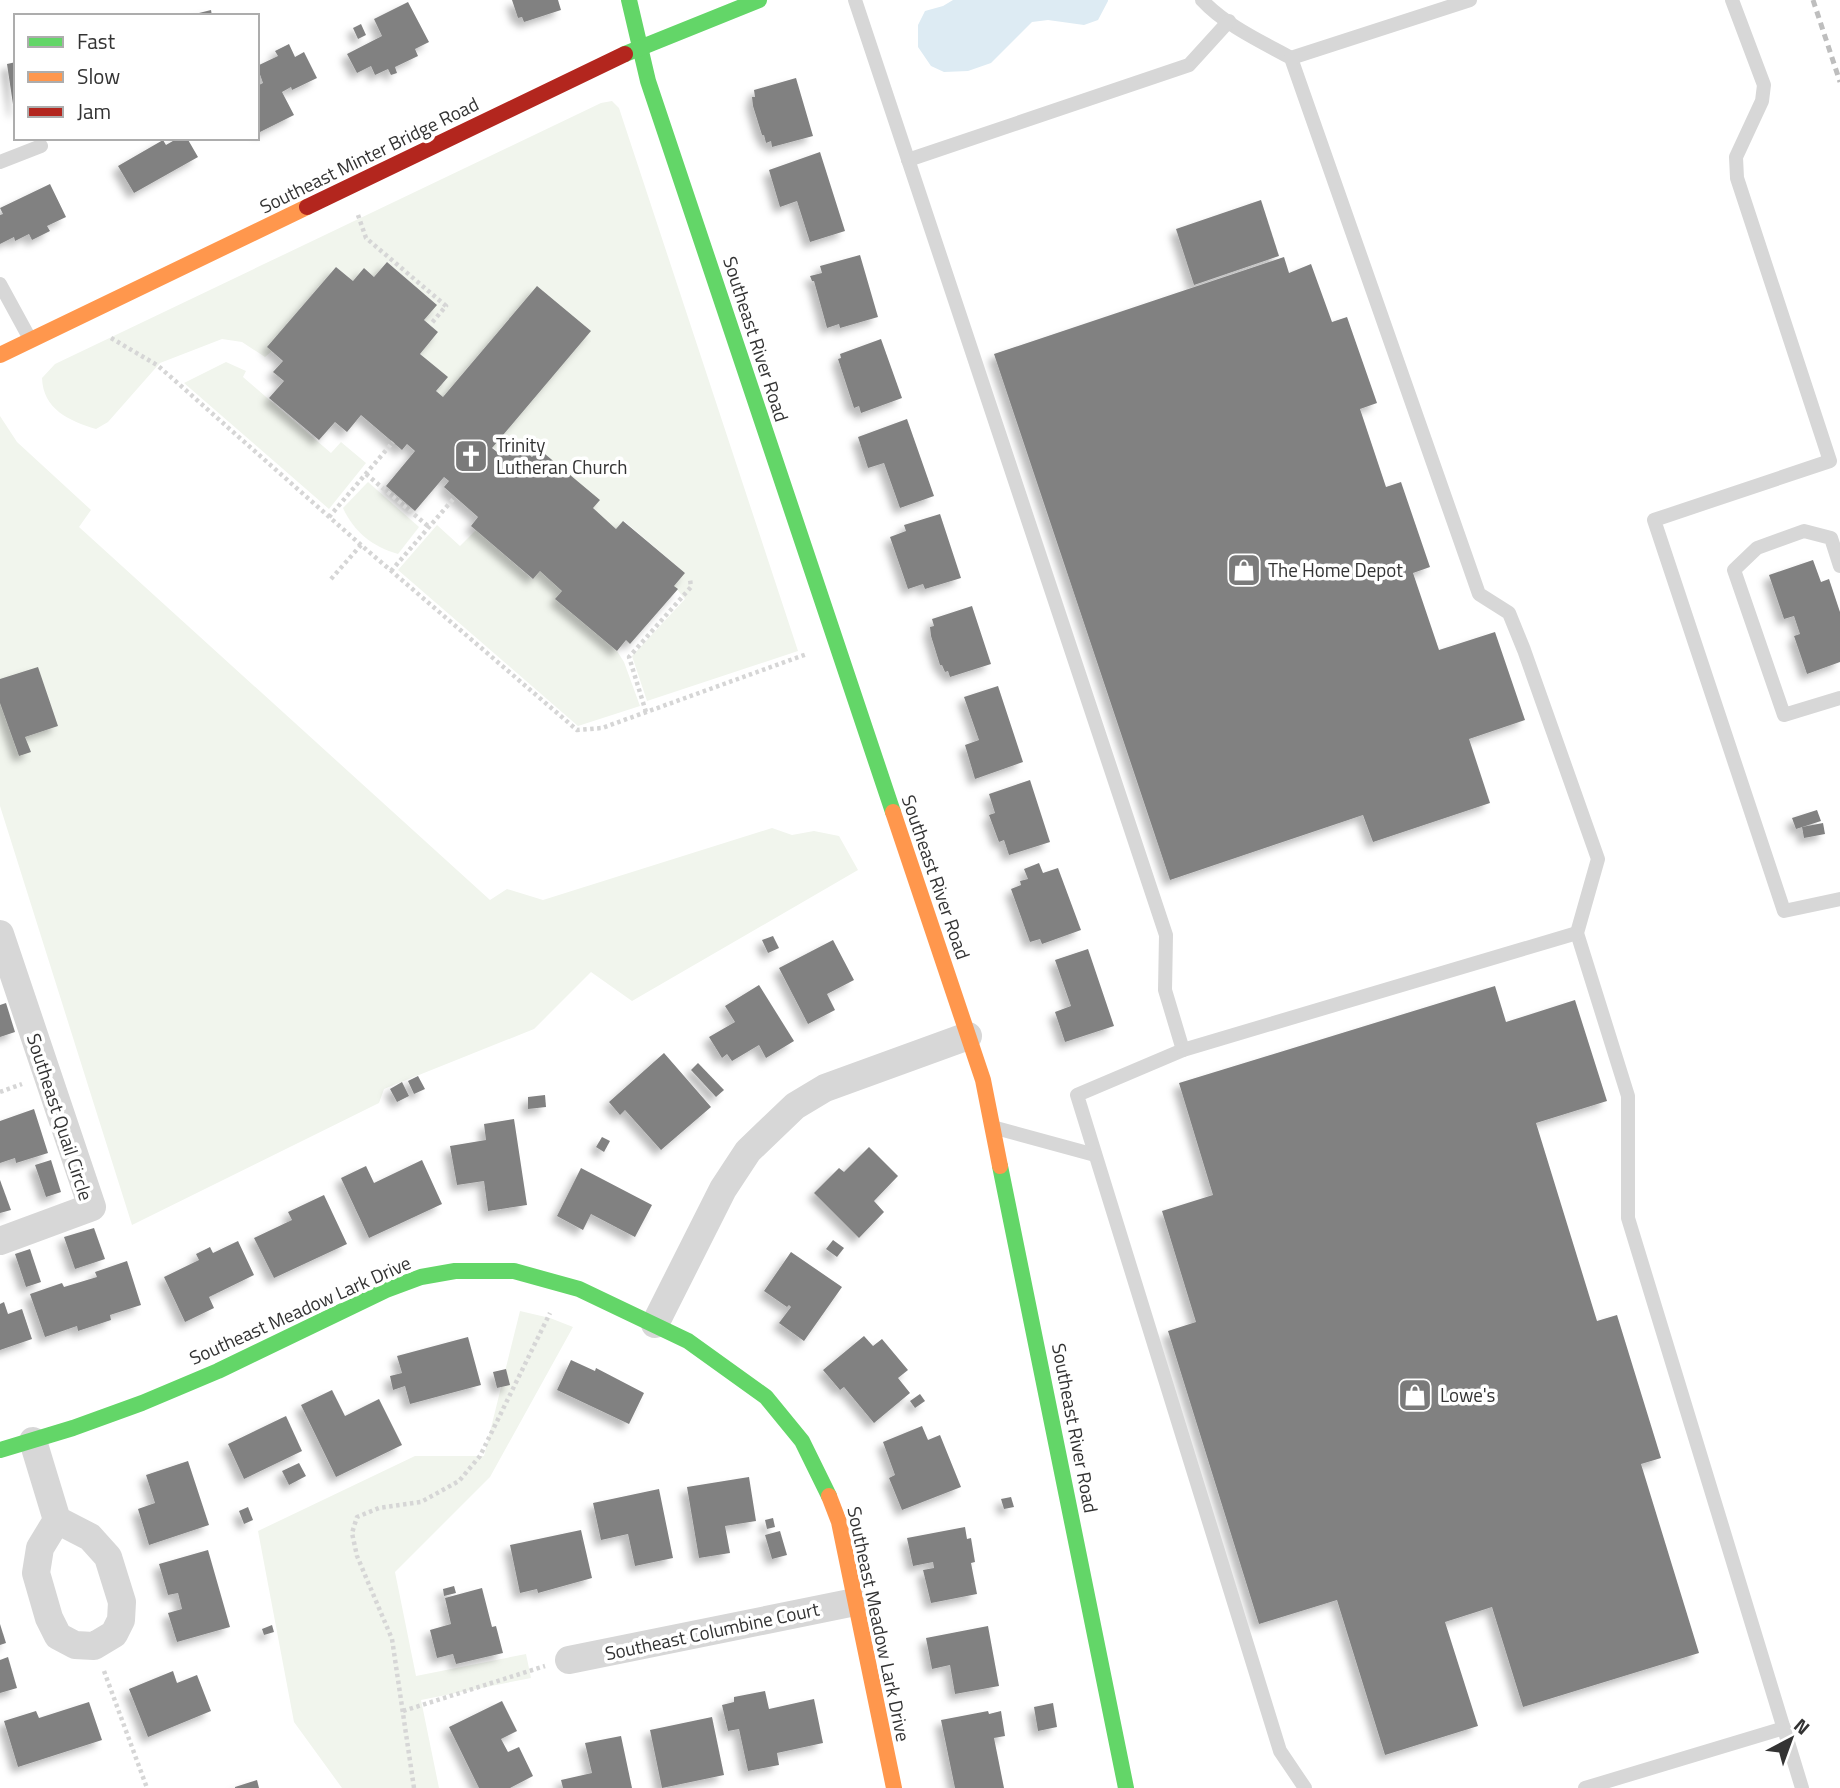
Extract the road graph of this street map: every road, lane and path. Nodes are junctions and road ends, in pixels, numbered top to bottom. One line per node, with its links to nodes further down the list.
1 (629, 0): 8 (main road, Southeast River Road)
2 (759, 0): 8 (main road, Southeast Minter Bridge Road)
3 (855, 0): 11 (lane)
4 (1202, 0): 7 (lane)
5 (1470, 0): 9 (lane)
6 (1732, 0): 32 (lane)
7 (1229, 21): 9 (lane); 11 (lane)
8 (639, 47): 17 (main road, Southeast Minter Bridge Road); 35 (main road, Southeast River Road)
9 (1292, 58): 33 (lane)
10 (41, 146): 12 (lane)
11 (908, 160): 36 (lane)
12 (0, 162)
13 (357, 211): 15 (path)
14 (0, 284): 17 (lane)
15 (430, 325)
16 (104, 334): 22 (path)
17 (30, 340): 18 (main road, Southeast Minter Bridge Road)
18 (0, 355)
19 (393, 442): 20 (path)
20 (366, 474): 22 (path); 23 (path)
21 (455, 497): 23 (path)
22 (329, 517): 24 (path)
23 (429, 527): 26 (path)
24 (360, 545): 26 (path); 27 (path)
25 (1840, 566): 30 (lane)
26 (391, 572): 31 (path)
27 (331, 579)
28 (690, 579): 31 (path)
29 (808, 654): 31 (path)
30 (1840, 698)
31 (646, 712)
32 (1840, 899)
33 (1577, 933): 36 (lane); 49 (lane)
34 (0, 934): 39 (street, Southeast Quail Circle)
35 (968, 1037): 37 (main road, Southeast River Road); 41 (street)
36 (1183, 1050): 38 (lane)
37 (993, 1127): 38 (lane); 53 (main road, Southeast River Road)
38 (1096, 1155): 54 (lane)
39 (0, 1241)
40 (564, 1284): 41 (main road, Southeast Meadow Lark Drive); 42 (main road, Southeast Meadow Lark Drive); 48 (path)
41 (655, 1324): 45 (main road, Southeast Meadow Lark Drive)
42 (33, 1441): 43 (main road, Southeast Meadow Lark Drive); 44 (street)
43 (0, 1450)
44 (57, 1520): 46 (street); 46 (street)
45 (855, 1602): 47 (street, Southeast Columbine Court); 52 (main road, Southeast Meadow Lark Drive)
46 (94, 1646): 50 (path)
47 (569, 1660): 48 (path)
48 (403, 1711): 51 (path)
49 (1784, 1728): 55 (lane); 56 (lane)
50 (147, 1788)
51 (414, 1788)
52 (894, 1788)
53 (1126, 1788)
54 (1305, 1788)
55 (1585, 1788)
56 (1802, 1788)

